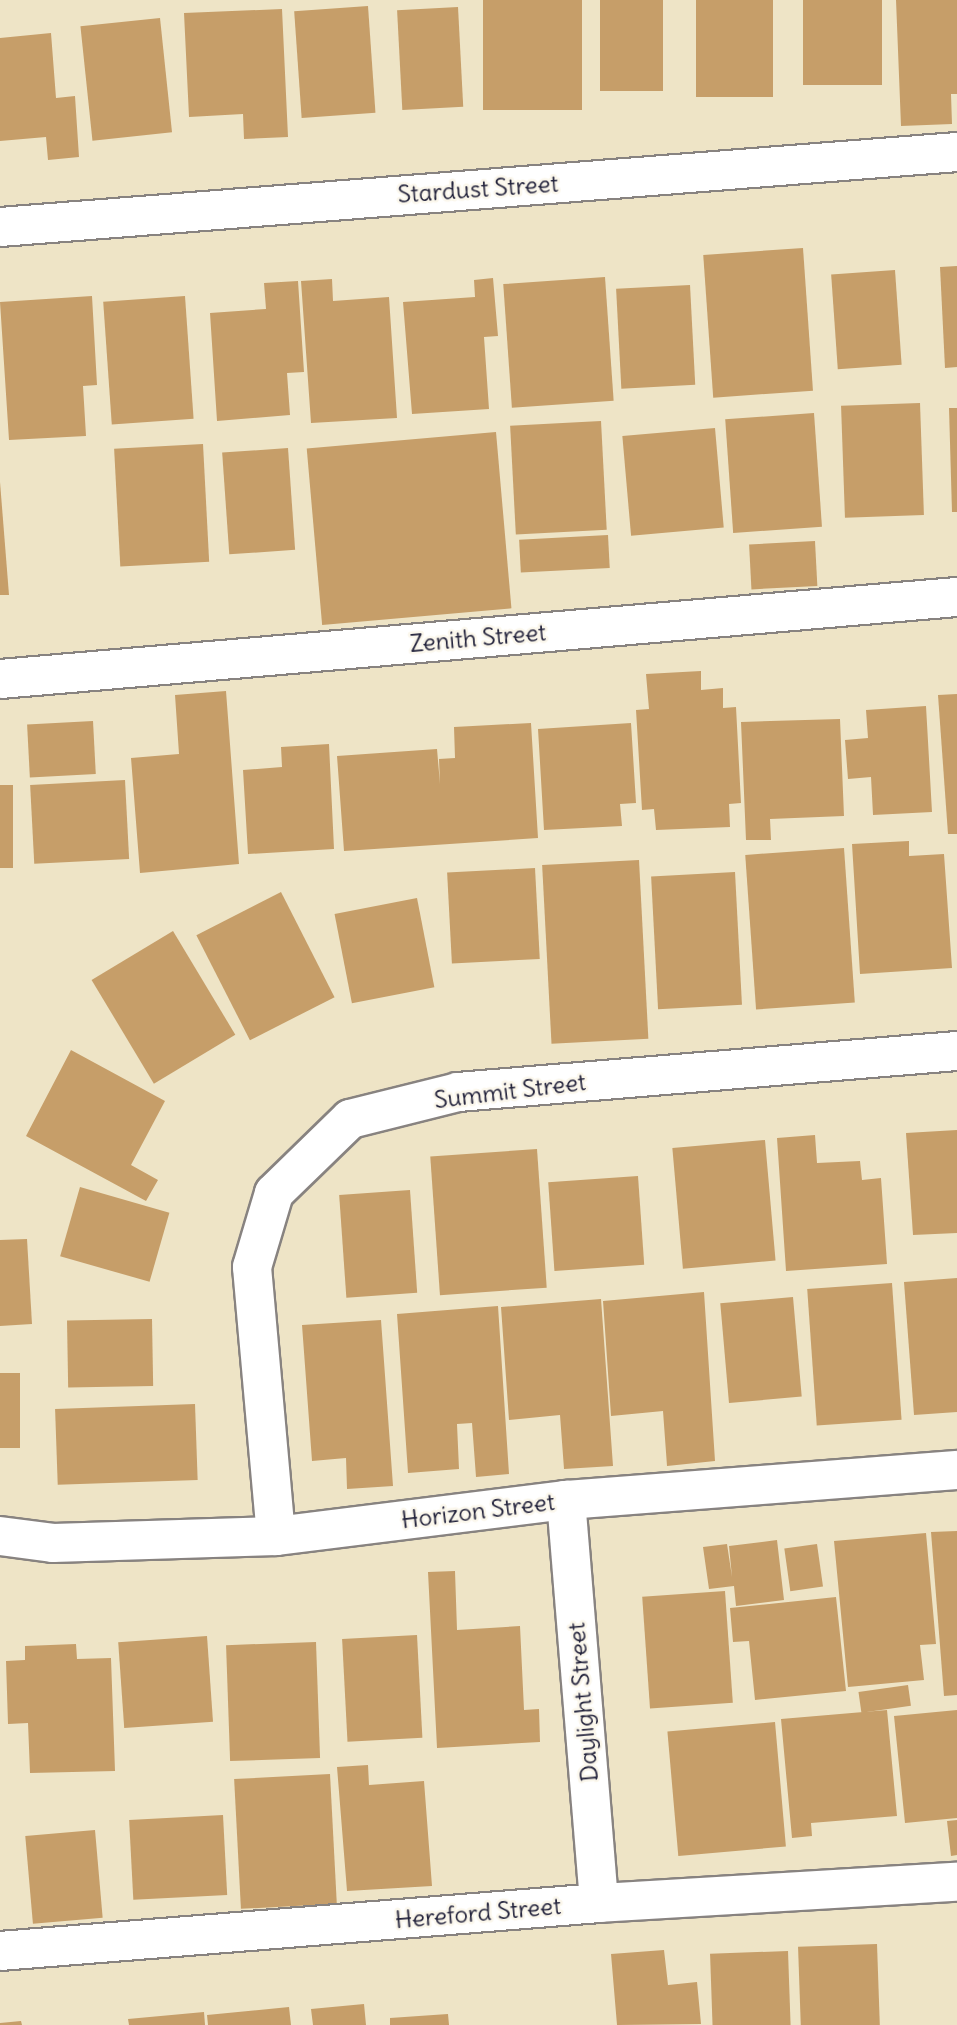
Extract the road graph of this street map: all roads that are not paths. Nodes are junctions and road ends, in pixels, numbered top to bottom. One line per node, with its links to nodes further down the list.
1 (957, 152): 2 (street, Stardust Street)
2 (0, 227)
3 (957, 597): 4 (street, Zenith Street)
4 (0, 679)
5 (957, 1051): 9 (street, Summit Street)
6 (957, 1469): 7 (street, Horizon Street)
7 (566, 1500): 9 (street, Horizon Street); 11 (street, Daylight Street)
8 (0, 1536): 9 (street, Horizon Street)
9 (276, 1536)
10 (957, 1882): 11 (street, Hereford Street)
11 (599, 1903): 12 (street, Hereford Street)
12 (0, 1951)

